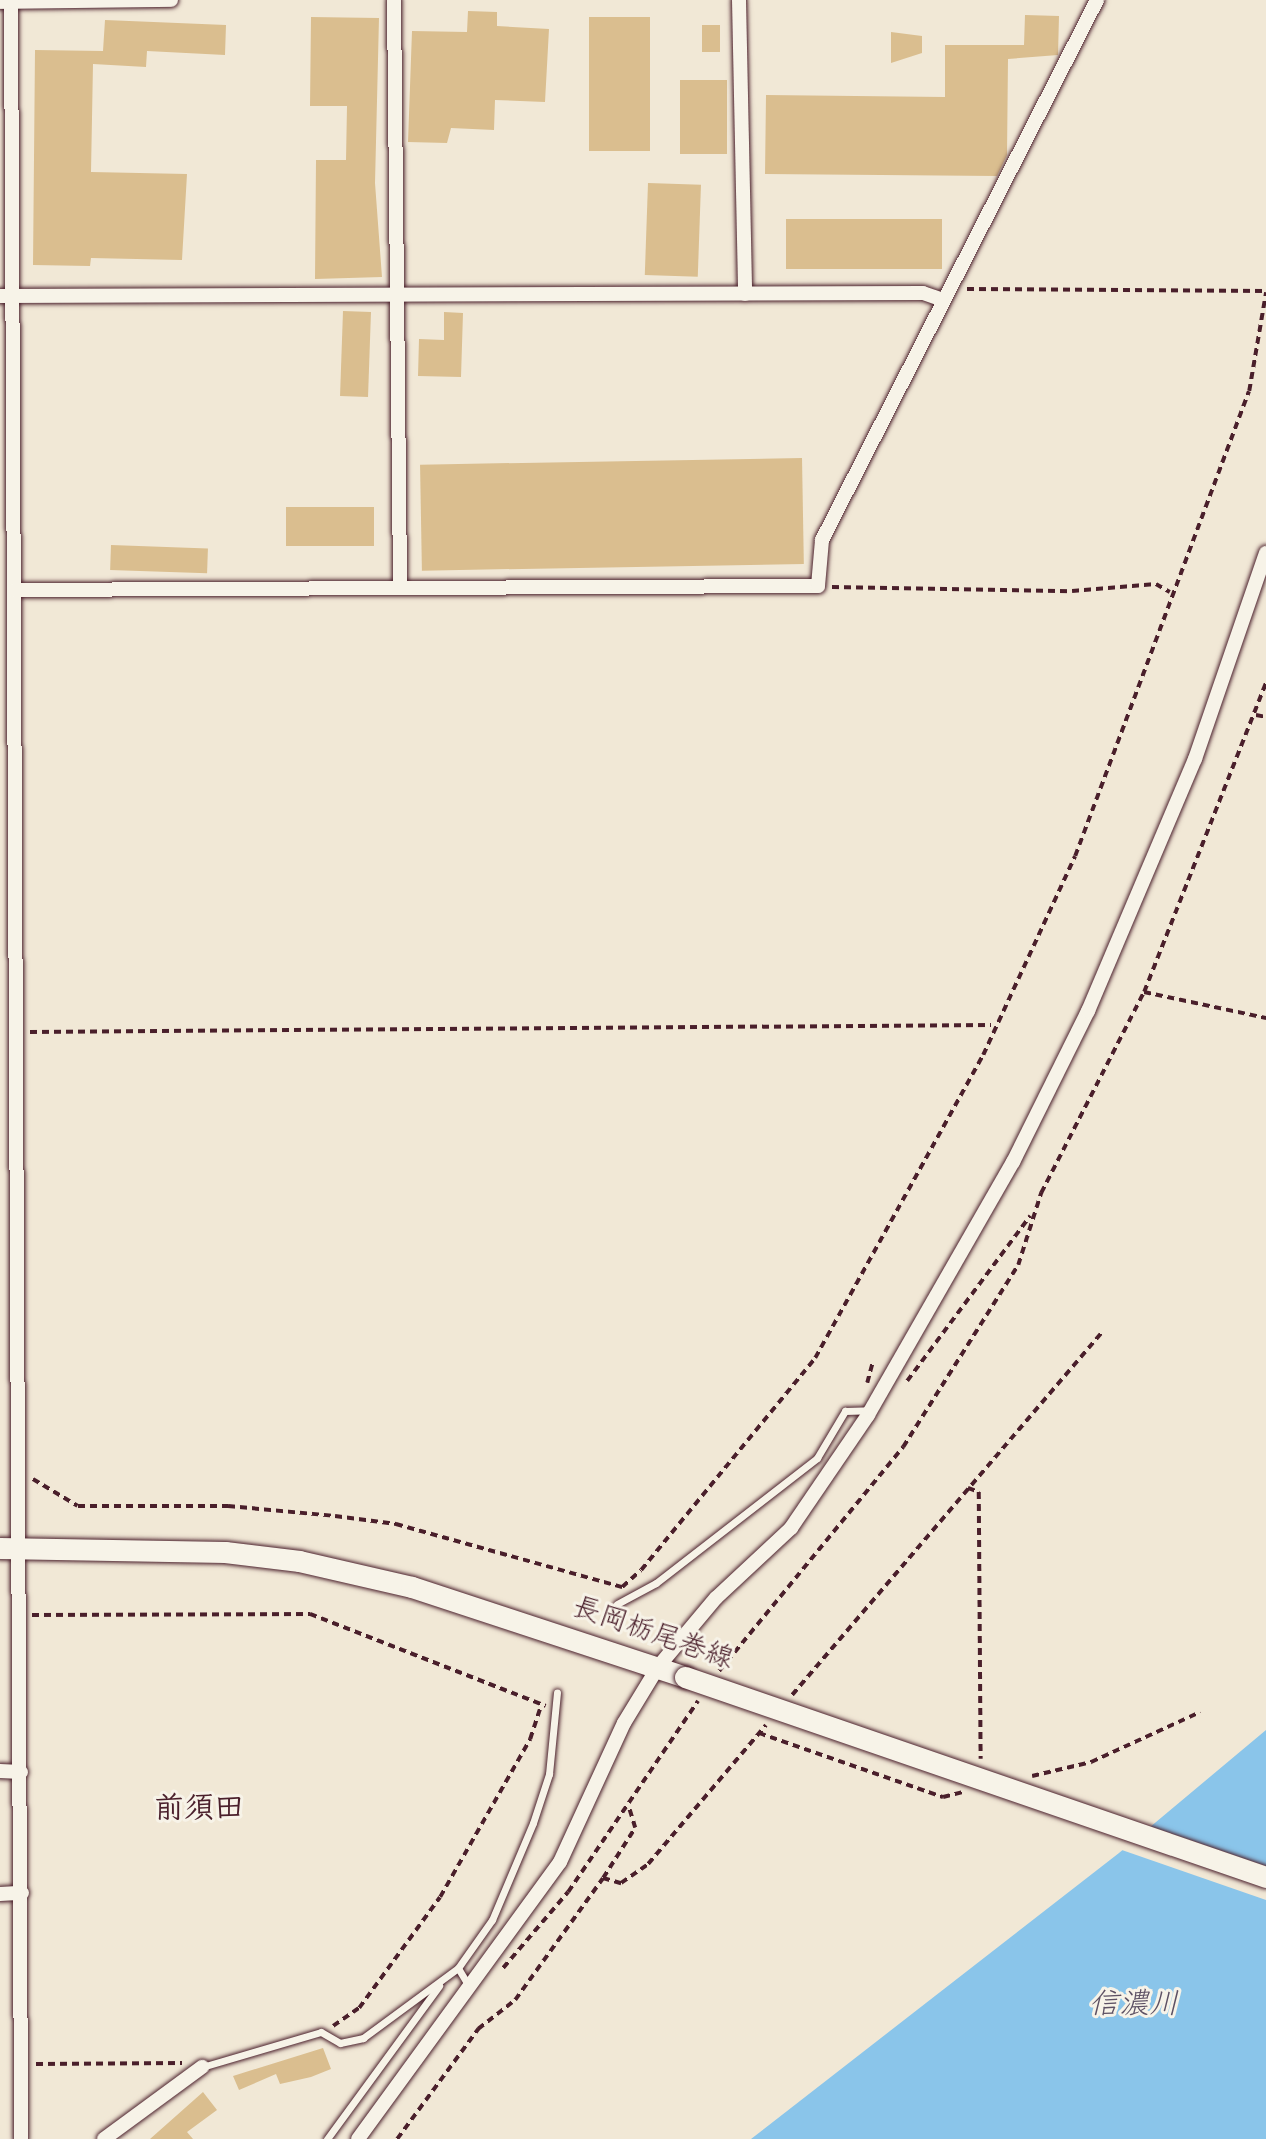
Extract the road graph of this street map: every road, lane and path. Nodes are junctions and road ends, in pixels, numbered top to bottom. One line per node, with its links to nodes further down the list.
1 (171, 0): 5 (street)
2 (394, 0): 10 (street)
3 (739, 0): 8 (street)
4 (1097, 0): 11 (street)
5 (7, 2): 9 (street)
6 (975, 291): 7 (path)
7 (1266, 291): 16 (path)
8 (745, 293): 10 (street); 11 (street)
9 (6, 295): 10 (street); 15 (street)
10 (397, 296): 13 (street)
11 (943, 300): 14 (street)
12 (1266, 553): 27 (street)
13 (400, 585): 14 (street); 15 (street)
14 (818, 586): 16 (path)
15 (14, 590): 19 (street)
16 (1170, 592): 22 (path)
17 (1256, 715): 18 (path)
18 (1266, 717)
19 (6, 888): 23 (street)
20 (1144, 992): 21 (path)
21 (1266, 1018)
22 (992, 1026): 23 (path); 28 (path)
23 (17, 1032): 28 (street)
24 (1032, 1214): 26 (path)
25 (1103, 1331): 29 (path)
26 (900, 1390)
27 (871, 1410): 31 (lane); 33 (street)
28 (20, 1474): 30 (street)
29 (968, 1488): 35 (path); 41 (path)
30 (10, 1548): 32 (street); 33 (main road, 長岡栃尾巻線)
31 (617, 1604)
32 (20, 1613): 36 (path); 40 (street)
33 (658, 1667): 43 (main road, 長岡栃尾巻線, bridge); 49 (street)
34 (557, 1692): 37 (lane)
35 (794, 1692)
36 (541, 1706): 37 (path); 50 (path)
37 (555, 1706): 47 (lane)
38 (755, 1739): 44 (path)
39 (0, 1771): 40 (street)
40 (21, 1772): 45 (street)
41 (982, 1774)
42 (629, 1807): 44 (path)
43 (1266, 1877)
44 (603, 1878): 57 (path)
45 (22, 1893): 46 (street); 51 (street)
46 (0, 1894)
47 (458, 1968): 48 (lane); 49 (lane)
48 (441, 1982): 50 (lane); 55 (lane)
49 (470, 1989): 56 (street)
50 (321, 2032): 52 (lane)
51 (20, 2064): 52 (path); 53 (street)
52 (202, 2067): 54 (street)
53 (21, 2139)
54 (104, 2139)
55 (327, 2139)
56 (358, 2139)
57 (397, 2139)

